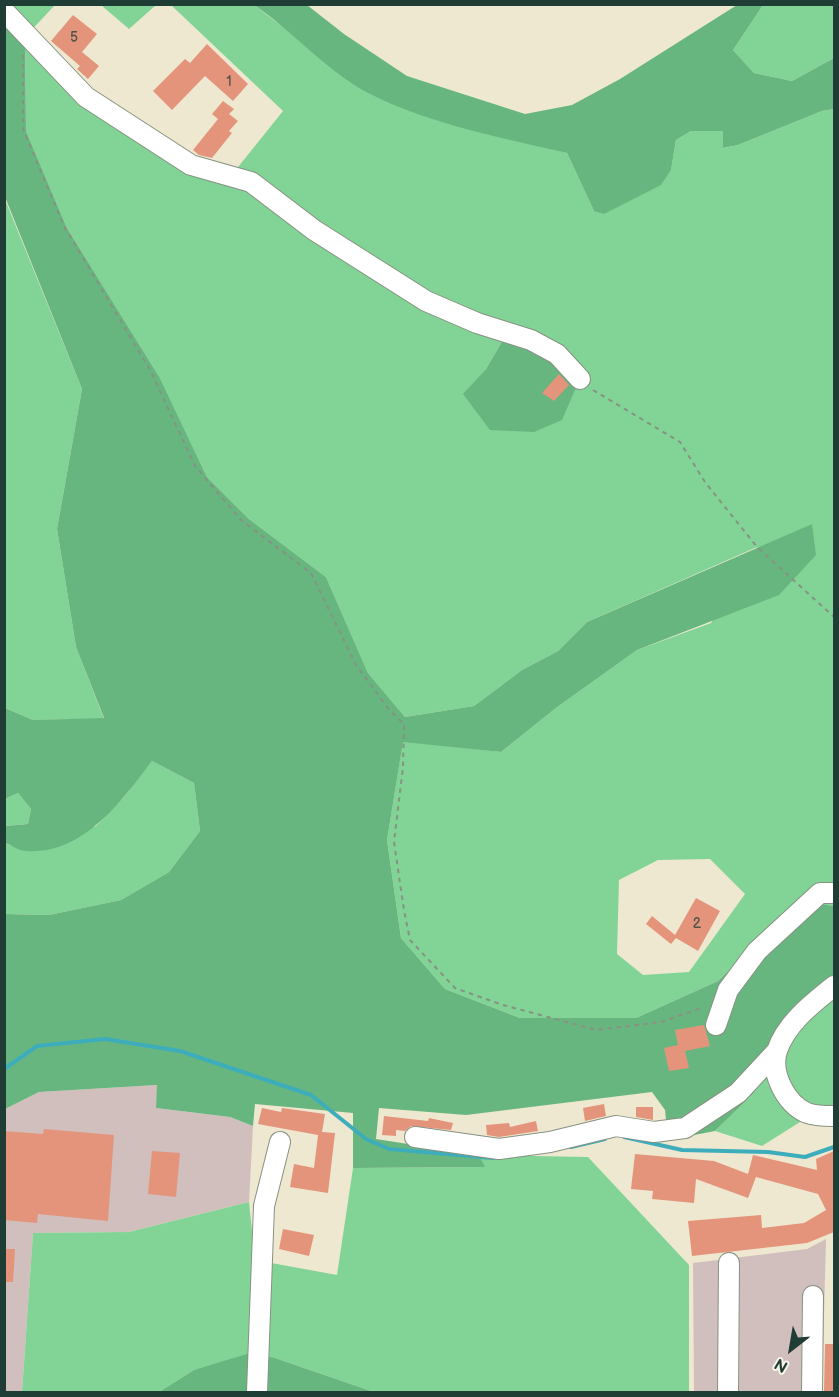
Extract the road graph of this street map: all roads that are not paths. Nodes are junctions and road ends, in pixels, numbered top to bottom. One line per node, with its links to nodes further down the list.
1 (4, 11): 2 (street)
2 (580, 379)
3 (834, 893): 5 (street)
4 (834, 986): 6 (street)
5 (716, 1026)
6 (776, 1052): 7 (street); 8 (street)
7 (834, 1116)
8 (415, 1137)
9 (280, 1142): 12 (street)
10 (729, 1263): 13 (street)
11 (813, 1296): 14 (street)
12 (258, 1392)
13 (728, 1392)
14 (812, 1392)

